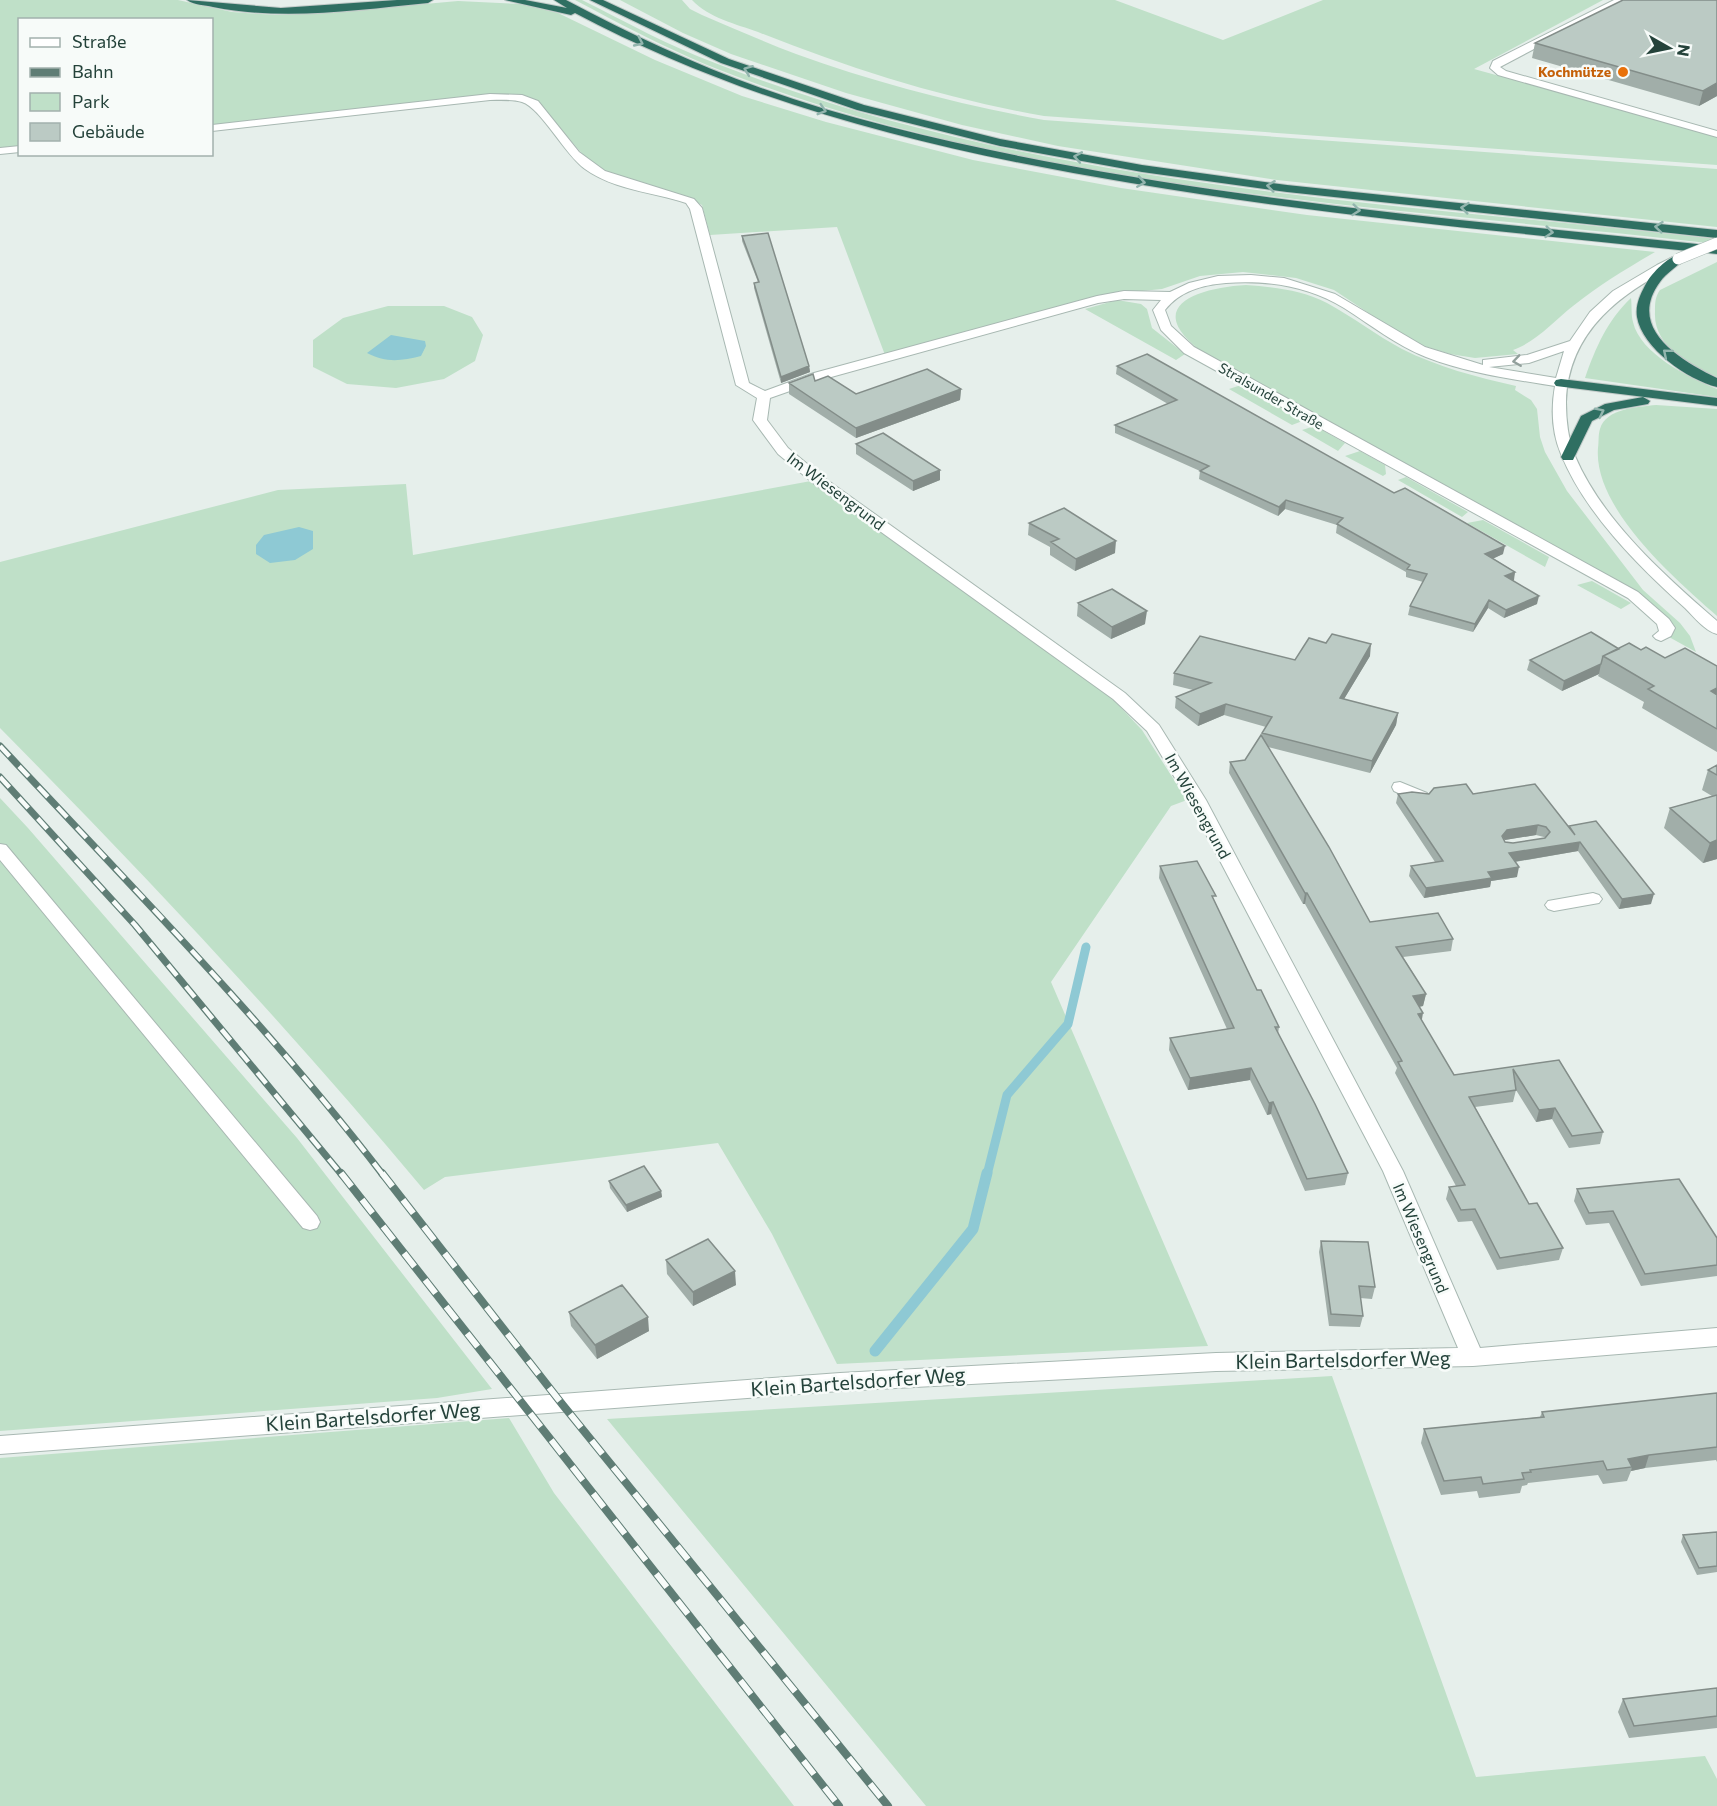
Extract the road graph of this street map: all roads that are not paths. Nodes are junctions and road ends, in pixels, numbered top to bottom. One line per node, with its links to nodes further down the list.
1 (192, 0): 4 (highway)
2 (231, 0): 3 (highway)
3 (354, 0)
4 (428, 0)
5 (510, 0): 10 (highway)
6 (559, 0): 10 (highway)
7 (595, 0): 9 (highway)
8 (1622, 0): 12 (street)
9 (607, 3): 15 (highway, one-way to 9)
10 (587, 15): 17 (highway, one-way to 17)
11 (213, 128): 25 (street)
12 (1717, 134)
13 (18, 149): 14 (street)
14 (0, 151)
15 (1717, 234)
16 (1717, 243): 18 (street, bridge)
17 (1717, 250)
18 (1678, 259): 19 (highway)
19 (1648, 279): 21 (street); 24 (highway, one-way to 19)
20 (1169, 296): 22 (street); 25 (street); 30 (street, Stralsunder Straße)
21 (1573, 344): 22 (street, one-way to 22); 23 (street)
22 (1456, 362): 23 (street)
23 (1561, 383): 26 (highway); 28 (street)
24 (1717, 383)
25 (764, 396): 38 (street, Im Wiesengrund)
26 (1669, 397): 27 (highway); 28 (highway, one-way to 26)
27 (1717, 402)
28 (1568, 457): 29 (street)
29 (1717, 629)
30 (1661, 636)
31 (1400, 787): 32 (street)
32 (1420, 797)
33 (0, 849): 36 (street)
34 (1593, 900): 35 (street)
35 (1554, 905)
36 (310, 1222)
37 (1717, 1337): 38 (street, Klein Bartelsdorfer Weg)
38 (1473, 1357): 39 (street, Klein Bartelsdorfer Weg)
39 (0, 1445)

